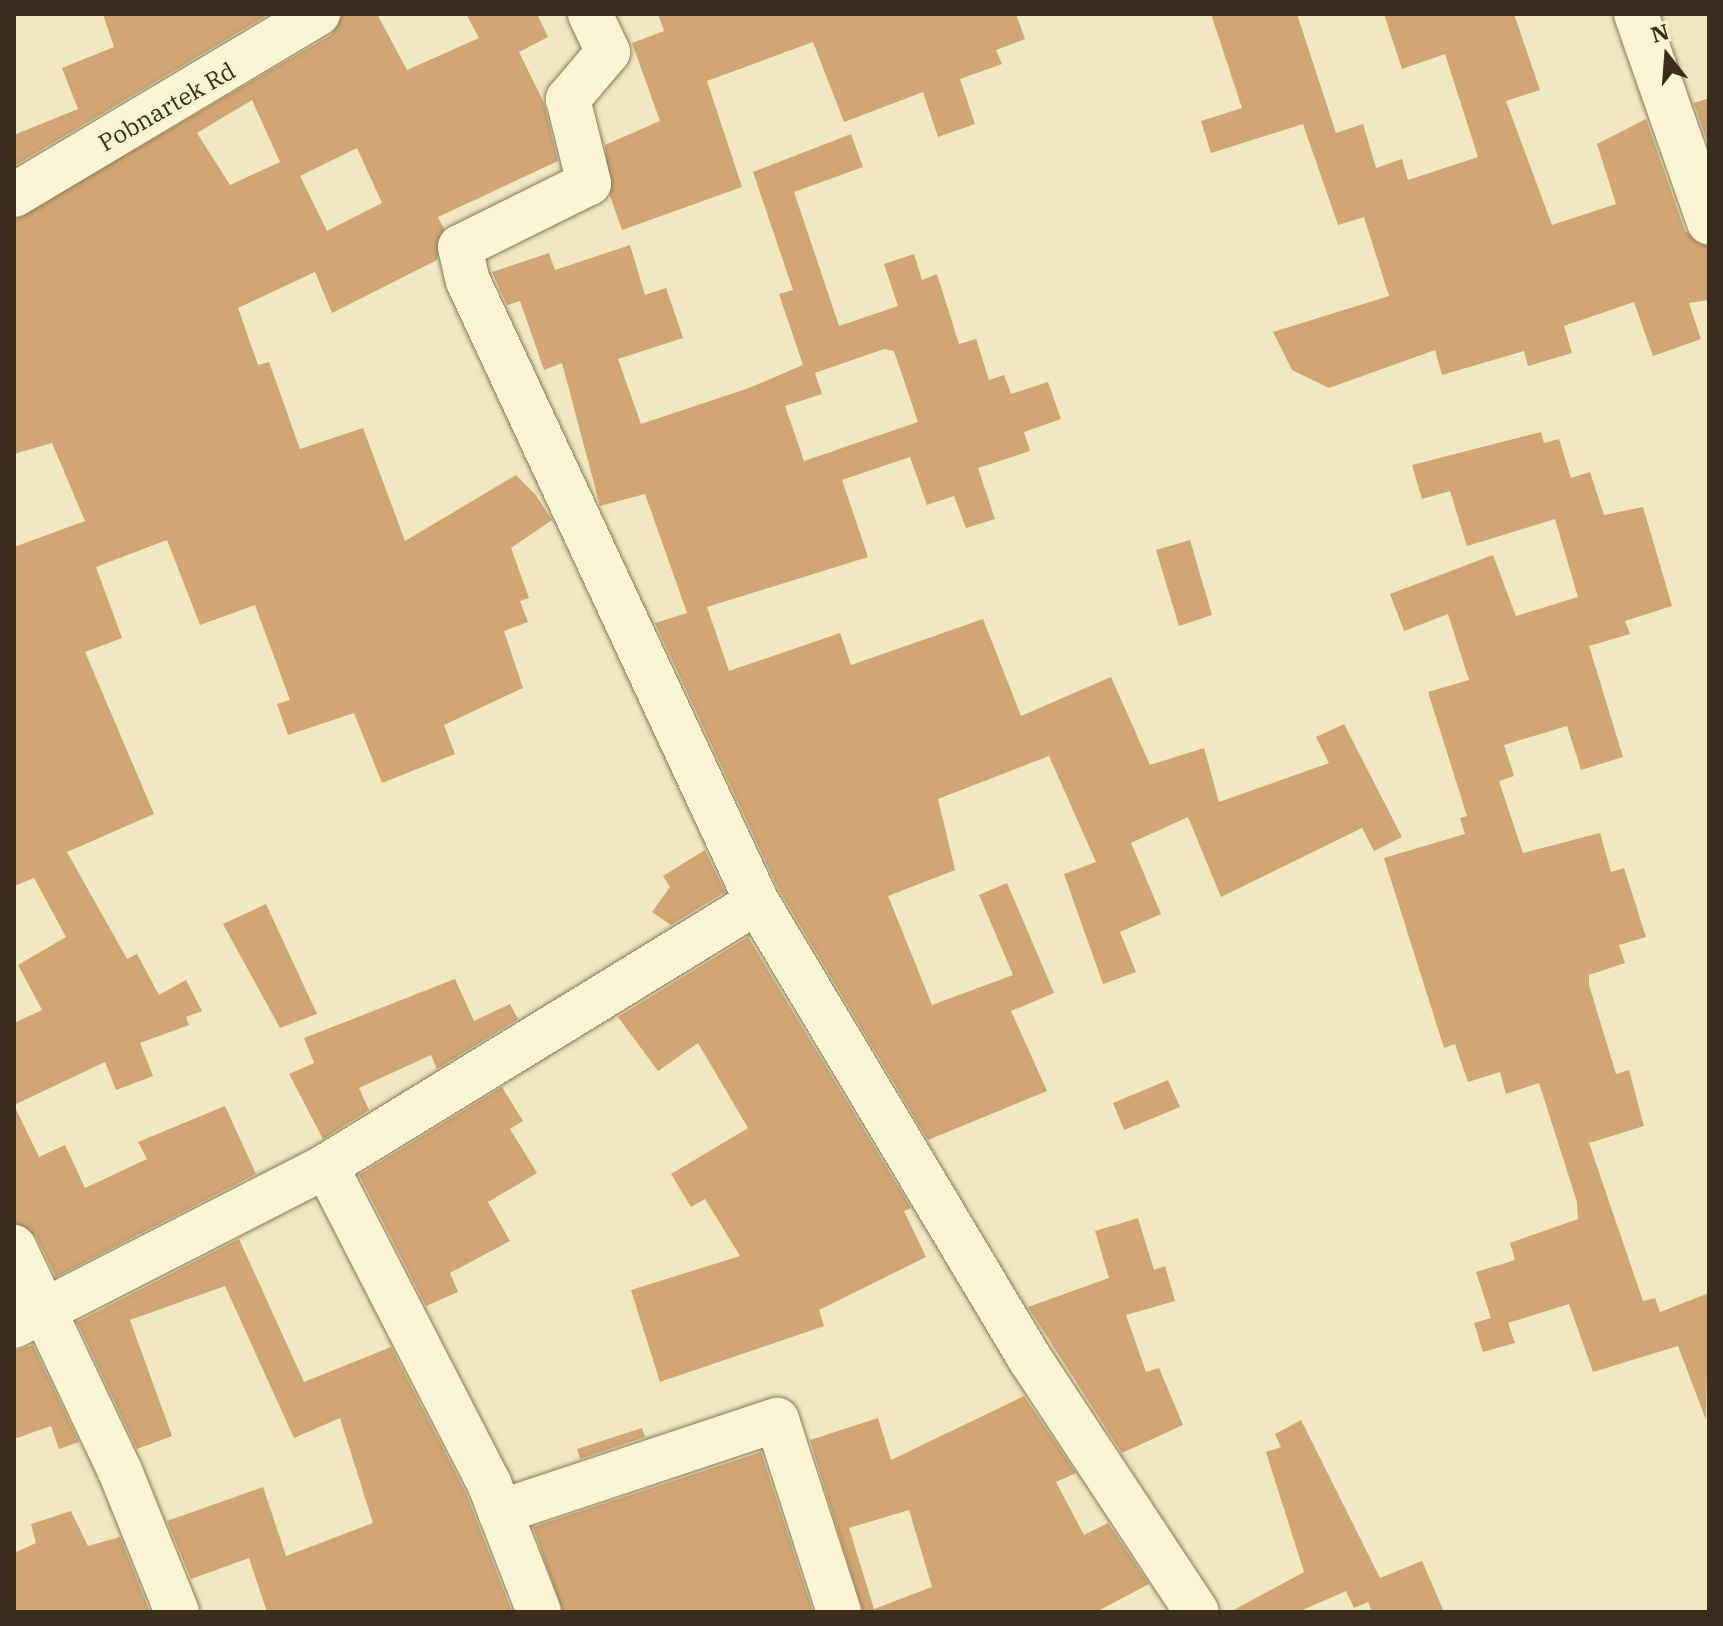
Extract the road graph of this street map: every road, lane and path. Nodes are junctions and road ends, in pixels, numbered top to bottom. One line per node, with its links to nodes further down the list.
1 (318, 14): 4 (street, Pobnartek Rd)
2 (590, 14): 6 (street)
3 (1636, 14): 5 (street)
4 (14, 195)
5 (1709, 223)
6 (757, 902): 7 (street); 11 (street)
7 (326, 1166): 9 (street); 10 (street)
8 (14, 1247): 9 (street)
9 (30, 1317): 12 (street)
10 (500, 1512): 13 (street); 14 (street)
11 (1195, 1609)
12 (177, 1612)
13 (539, 1612)
14 (839, 1612)

